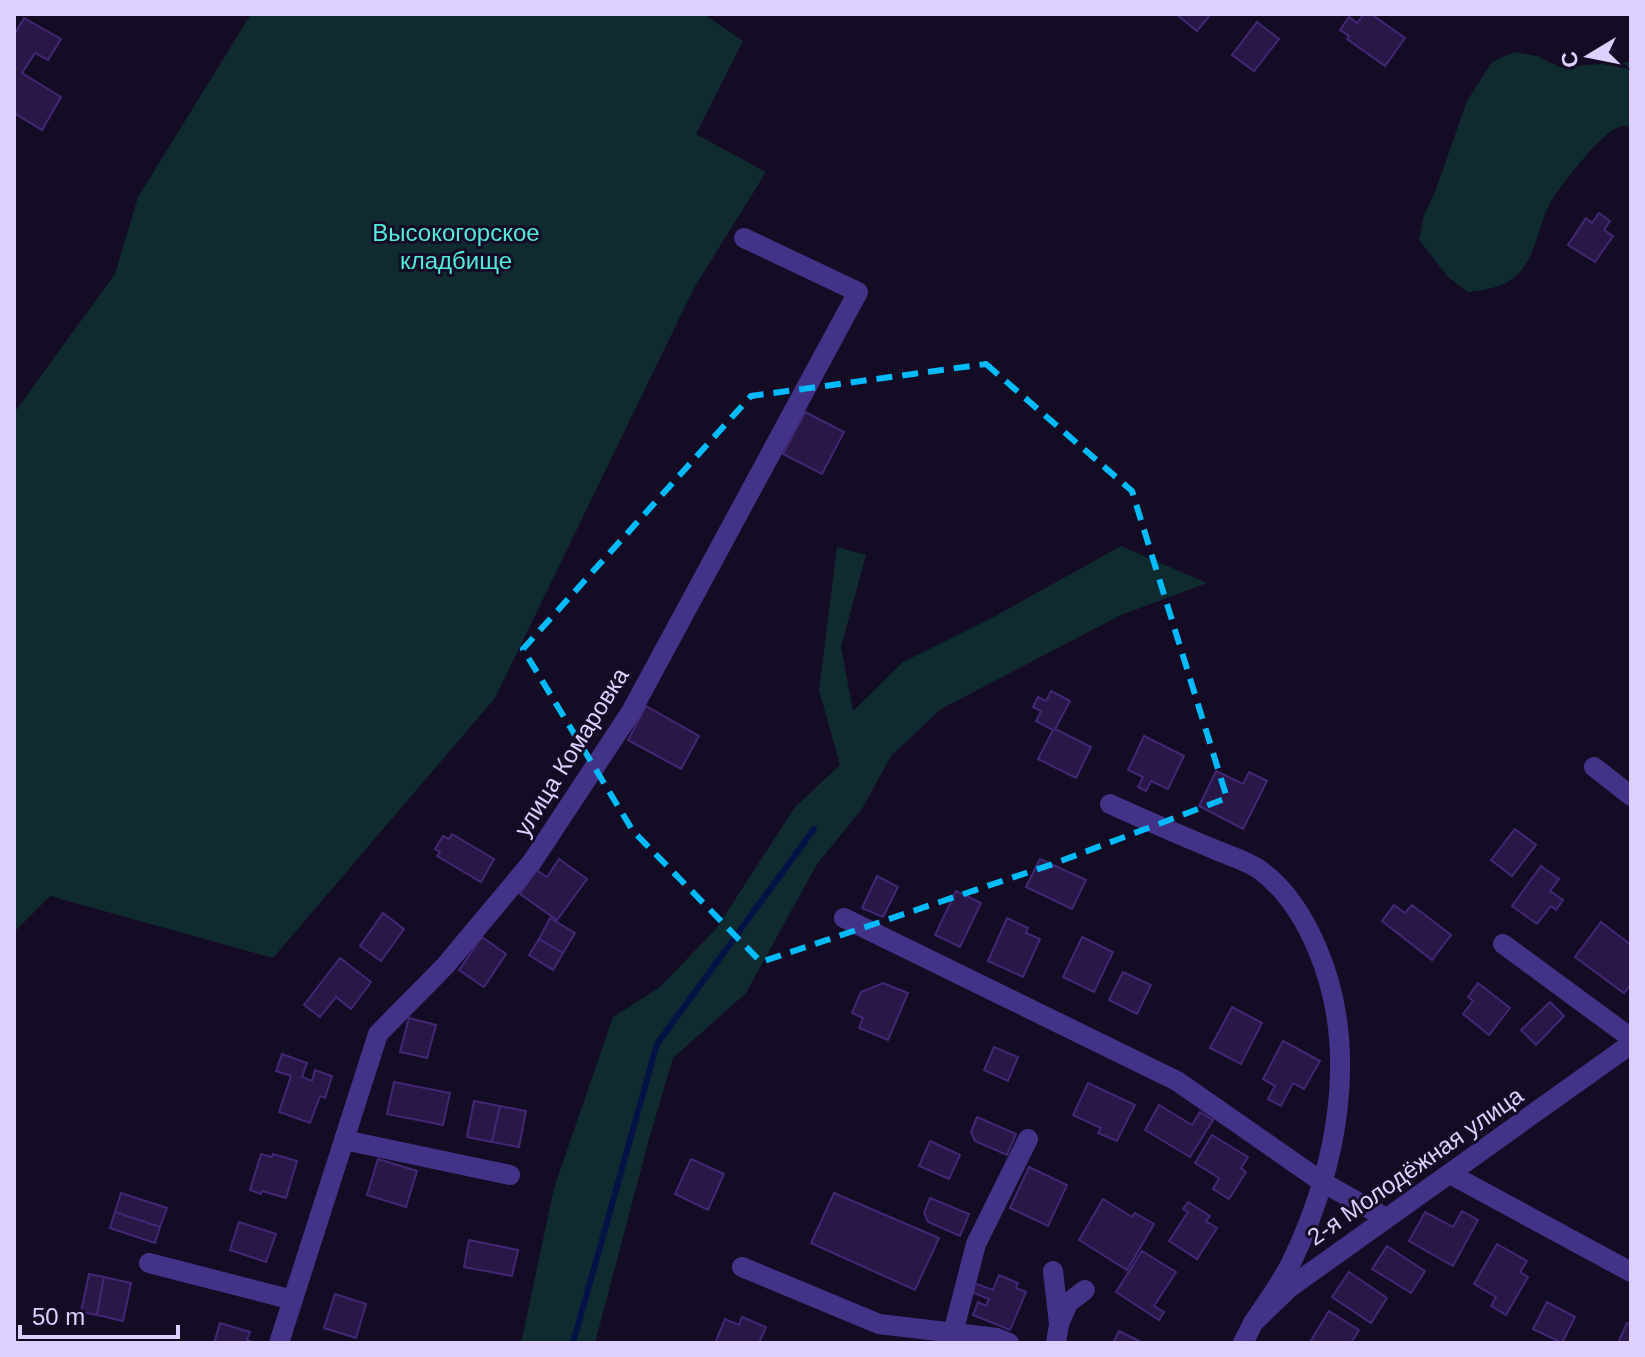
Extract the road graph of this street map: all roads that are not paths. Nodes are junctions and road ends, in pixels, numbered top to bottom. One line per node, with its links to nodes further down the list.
1 (744, 238): 9 (street, улица Комаровка)
2 (1594, 767): 3 (street)
3 (1631, 796)
4 (1110, 804): 12 (street)
5 (844, 918): 12 (street)
6 (1503, 944): 7 (street)
7 (1631, 1041): 10 (street, 2-я Молодёжная улица)
8 (1028, 1139): 21 (street)
9 (344, 1140): 11 (street); 19 (street, улица Комаровка)
10 (1450, 1174): 13 (street, 2-я Молодёжная улица); 17 (street)
11 (510, 1175)
12 (1322, 1182): 13 (street); 20 (street)
13 (1386, 1218): 20 (street, 2-я Молодёжная улица)
14 (149, 1263): 19 (street)
15 (742, 1267): 21 (street)
16 (1053, 1271): 22 (street)
17 (1631, 1272)
18 (1085, 1290): 22 (street)
19 (293, 1300): 23 (street, улица Комаровка)
20 (1253, 1323): 25 (street, 2-я Молодёжная улица)
21 (953, 1333): 24 (street)
22 (1058, 1333)
23 (279, 1343)
24 (1009, 1343)
25 (1243, 1343)

